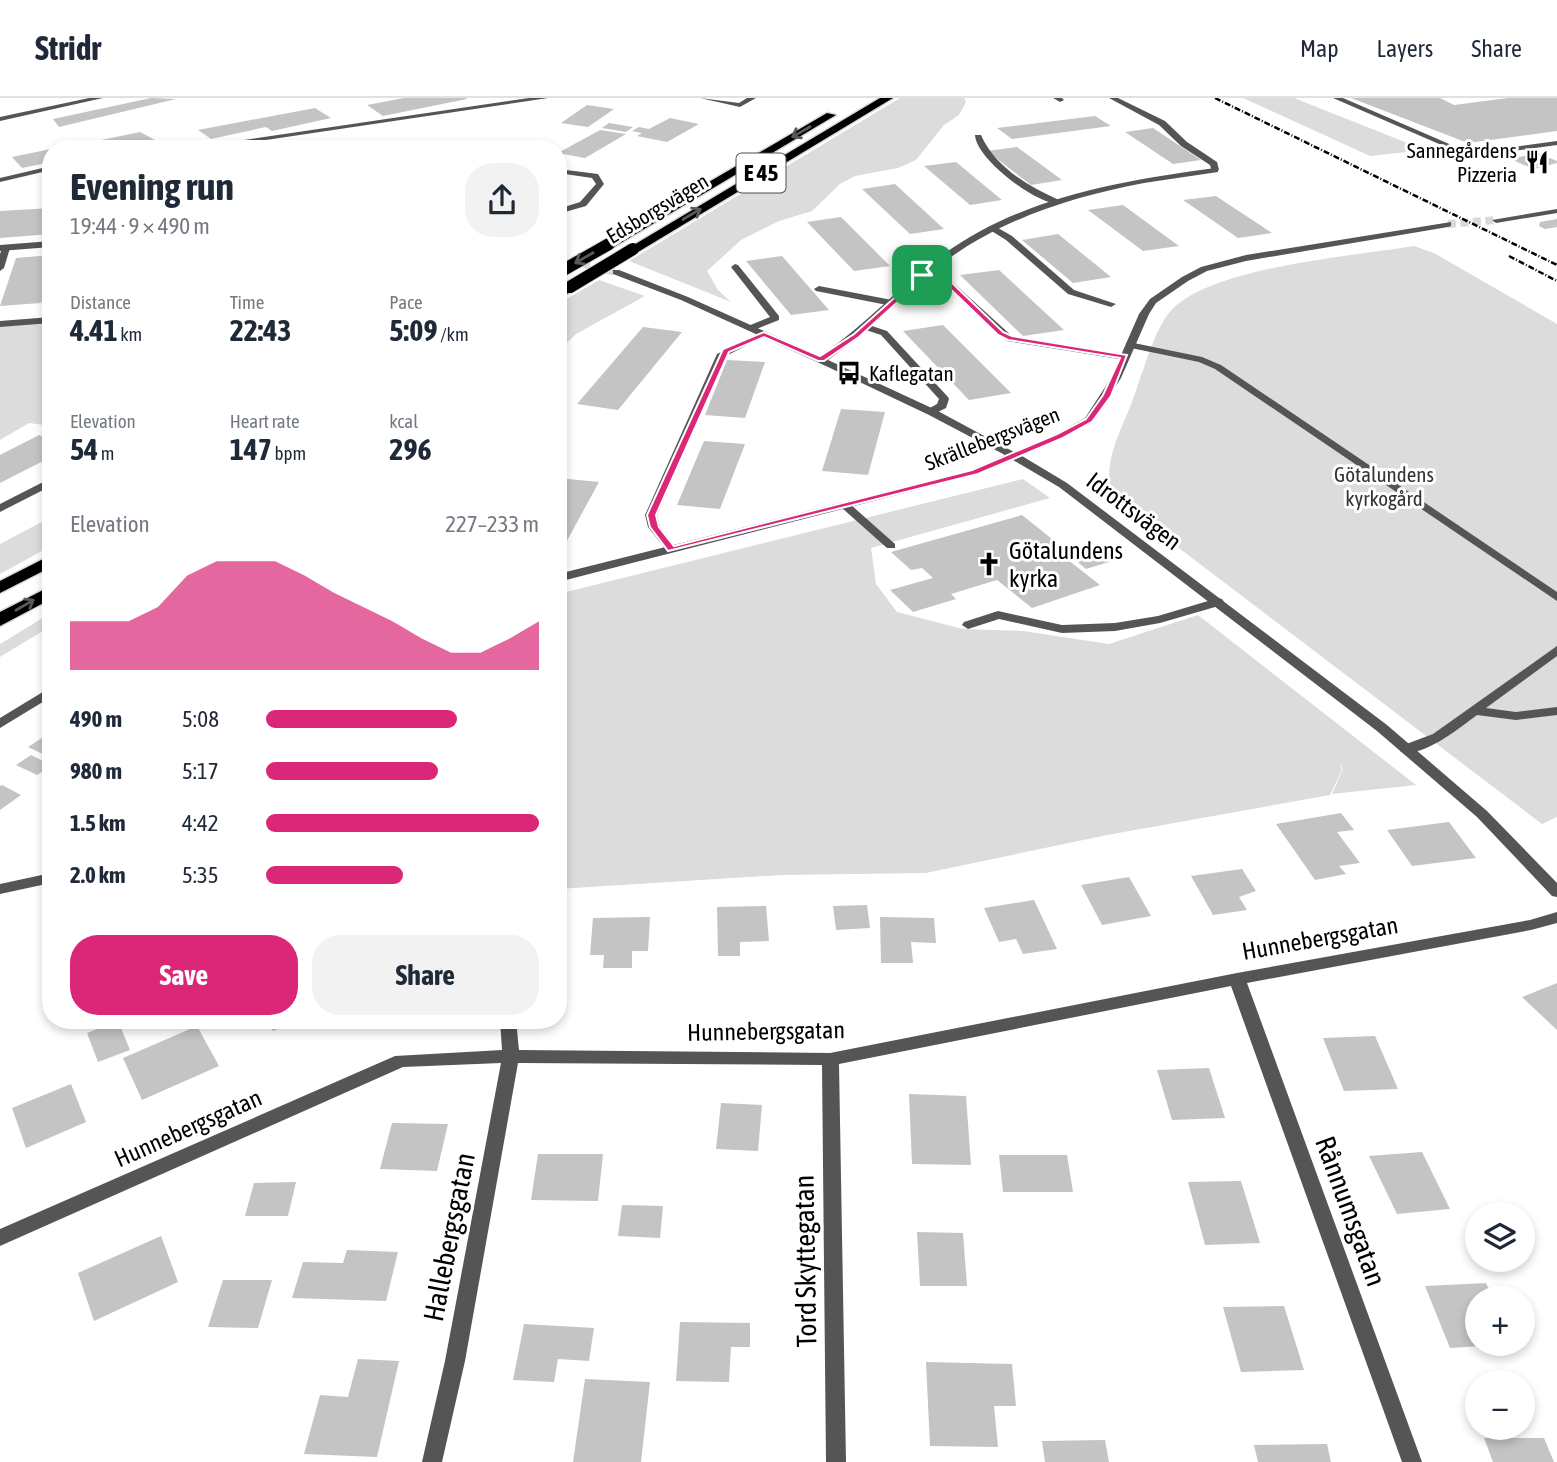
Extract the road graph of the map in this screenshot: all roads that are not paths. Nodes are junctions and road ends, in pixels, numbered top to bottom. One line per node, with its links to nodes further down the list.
1 (99, 98): 9 (street)
2 (544, 98): 11 (street)
3 (704, 98): 4 (street)
4 (752, 98)
5 (888, 98): 29 (highway, Edsborgsvägen / E 45, one-way to 5, bridge)
6 (1113, 98): 16 (street)
7 (1337, 98): 12 (street)
8 (848, 105): 26 (highway, Edsborgsvägen / E 45, one-way to 26, bridge)
9 (0, 119)
10 (978, 137): 16 (street)
11 (250, 140)
12 (1557, 143)
13 (42, 170): 15 (street)
14 (567, 172): 17 (street)
15 (0, 180)
16 (1056, 202): 21 (street)
17 (567, 209)
18 (1557, 211): 19 (street)
19 (1496, 220)
20 (1448, 224): 38 (street, Skrällebergsvägen)
21 (993, 228): 28 (street); 32 (street)
22 (42, 245): 23 (street)
23 (3, 248): 25 (street)
24 (735, 267): 36 (street)
25 (0, 268)
26 (567, 268)
27 (615, 272): 36 (street, Idrottsvägen)
28 (922, 275): 31 (street); 38 (street)
29 (567, 288)
30 (820, 289): 31 (street)
31 (892, 303): 35 (street)
32 (1111, 304)
33 (42, 321): 34 (street)
34 (0, 324)
35 (866, 327): 39 (street); 40 (street)
36 (751, 328): 37 (street, Idrottsvägen)
37 (764, 334): 39 (street, Idrottsvägen); 46 (street)
38 (1127, 351): 41 (street, Skrällebergsvägen); 51 (street)
39 (821, 360): 40 (street, Idrottsvägen)
40 (932, 411): 41 (street, Idrottsvägen)
41 (1014, 455): 43 (street, Skrällebergsvägen); 52 (street, Idrottsvägen)
42 (42, 486): 44 (street)
43 (846, 506): 45 (street); 46 (street, Skrällebergsvägen)
44 (0, 509)
45 (891, 546)
46 (671, 549): 48 (street, Skrällebergsvägen)
47 (42, 564): 49 (highway)
48 (567, 576)
49 (0, 589)
50 (42, 596): 53 (highway, one-way to 50)
51 (1557, 597)
52 (1218, 602): 54 (street); 60 (street, Idrottsvägen)
53 (0, 620)
54 (968, 625)
55 (1557, 650): 57 (street)
56 (42, 697): 59 (street)
57 (1476, 710): 58 (street); 60 (street)
58 (1557, 711)
59 (0, 724)
60 (1406, 749): 63 (street, Idrottsvägen)
61 (42, 880): 62 (street)
62 (0, 889)
63 (1557, 892)
64 (1557, 917): 65 (street, Hunnebergsgatan)
65 (1237, 979): 68 (street, Hunnebergsgatan); 72 (street, Rånnumsgatan)
66 (509, 1029): 67 (street, Hallebergsgatan)
67 (511, 1056): 68 (street, Hunnebergsgatan); 69 (street, Hunnebergsgatan); 70 (street, Hallebergsgatan)
68 (830, 1059): 71 (street, Tord Skyttegatan)
69 (0, 1238)
70 (432, 1462)
71 (836, 1462)
72 (1412, 1462)

